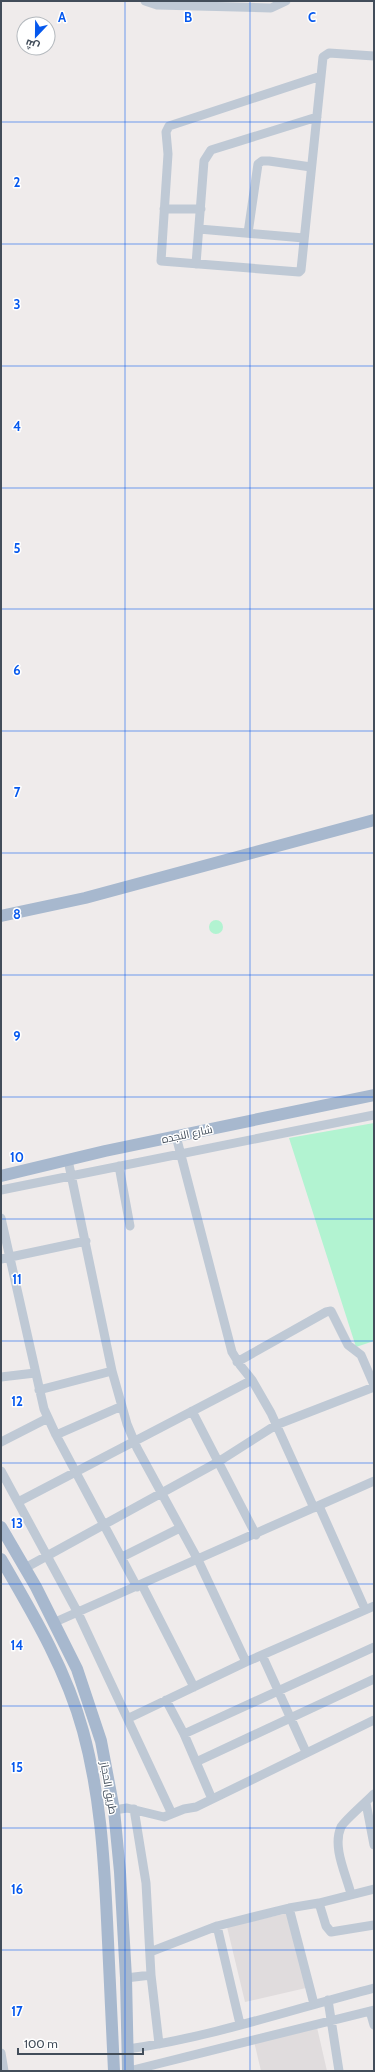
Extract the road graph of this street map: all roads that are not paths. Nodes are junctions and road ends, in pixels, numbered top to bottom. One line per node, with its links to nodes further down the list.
1 (145, 1): 3 (street)
2 (286, 1): 5 (street)
3 (171, 3): 4 (street)
4 (185, 3): 5 (street)
5 (271, 4)
6 (374, 56): 7 (street)
7 (321, 76): 8 (street); 10 (street)
8 (316, 117): 9 (street); 11 (street)
9 (311, 167): 13 (street); 14 (street)
10 (164, 209): 11 (street); 15 (street)
11 (201, 209): 12 (street)
12 (199, 229): 13 (street); 15 (street)
13 (248, 233): 14 (street)
14 (304, 238): 15 (street)
15 (196, 264)
16 (374, 820): 17 (main road)
17 (1, 916)
18 (374, 1095): 20 (main road, شارع النجده)
19 (374, 1115): 21 (street)
20 (176, 1136): 21 (street); 22 (main road, شارع النجده)
21 (181, 1153): 23 (street); 31 (street)
22 (68, 1160): 24 (main road, شارع النجده); 25 (street)
23 (119, 1166): 25 (street); 28 (street)
24 (1, 1176)
25 (71, 1176): 26 (street); 29 (street)
26 (1, 1190)
27 (1, 1218): 30 (street)
28 (130, 1226)
29 (86, 1241): 30 (street); 32 (street)
30 (5, 1258): 33 (street)
31 (237, 1362): 35 (street); 36 (street)
32 (112, 1371): 37 (street); 38 (street)
33 (35, 1373): 34 (street); 37 (street)
34 (1, 1377)
35 (252, 1380): 39 (street); 41 (street)
36 (374, 1386): 41 (street)
37 (39, 1390): 40 (street)
38 (122, 1406): 42 (street); 43 (street)
39 (192, 1411): 43 (street); 45 (street)
40 (48, 1418): 42 (street); 44 (street)
41 (276, 1425): 45 (street); 51 (street)
42 (56, 1435): 47 (street)
43 (134, 1441): 47 (street); 49 (street)
44 (1, 1442)
45 (218, 1462): 49 (street); 55 (street)
46 (1, 1471): 50 (street)
47 (75, 1471): 50 (street); 52 (street)
48 (374, 1482): 51 (street)
49 (162, 1493): 52 (street); 54 (street)
50 (18, 1502): 56 (street)
51 (317, 1507): 55 (street); 62 (street)
52 (104, 1525): 56 (street); 57 (street)
53 (1, 1527): 60 (main road, طريق الحجاز)
54 (180, 1528): 57 (street); 59 (street)
55 (256, 1534): 59 (street)
56 (48, 1557): 60 (street); 63 (street)
57 (122, 1557): 61 (street)
58 (1, 1559): 105 (main road, طريق الحجاز)
59 (198, 1560): 61 (street); 67 (street)
60 (25, 1568): 64 (main road, طريق الحجاز)
61 (140, 1586): 63 (street); 69 (street)
62 (370, 1608): 66 (street)
63 (78, 1613): 64 (street); 73 (street)
64 (53, 1623): 82 (main road, طريق الحجاز)
65 (374, 1647): 70 (street)
66 (262, 1655): 67 (street); 70 (street)
67 (246, 1662): 69 (street)
68 (374, 1679): 72 (street)
69 (194, 1687): 71 (street)
70 (278, 1690): 72 (street); 75 (street)
71 (166, 1700): 73 (street); 75 (street)
72 (290, 1717): 76 (street); 77 (street)
73 (128, 1718): 83 (street)
74 (374, 1720): 76 (street)
75 (184, 1734): 77 (street)
76 (306, 1752): 79 (street)
77 (196, 1762): 79 (street)
78 (374, 1794): 80 (street)
79 (212, 1799): 83 (street)
80 (366, 1803): 84 (street); 86 (street)
81 (134, 1809): 82 (street); 83 (street); 91 (street)
82 (114, 1810): 93 (main road, طريق الحجاز)
83 (172, 1814)
84 (374, 1845)
85 (374, 1888): 86 (street)
86 (351, 1894): 87 (street)
87 (319, 1903): 88 (street); 89 (street)
88 (289, 1908): 90 (street); 96 (street)
89 (374, 1925)
90 (217, 1926): 91 (street); 99 (street)
91 (150, 1952): 92 (street)
92 (151, 1975): 93 (street); 101 (street)
93 (126, 1978): 102 (main road, طريق الحجاز)
94 (374, 1988): 95 (street)
95 (328, 2000): 96 (street); 98 (street)
96 (314, 2004): 99 (street)
97 (372, 2010): 98 (street); 100 (street)
98 (331, 2020): 106 (street); 107 (street)
99 (240, 2024): 101 (street)
100 (374, 2024)
101 (159, 2044): 102 (street)
102 (128, 2049): 106 (main road, طريق الحجاز)
103 (1, 2053): 104 (street)
104 (4, 2071)
105 (114, 2071)
106 (128, 2071)
107 (339, 2071)

